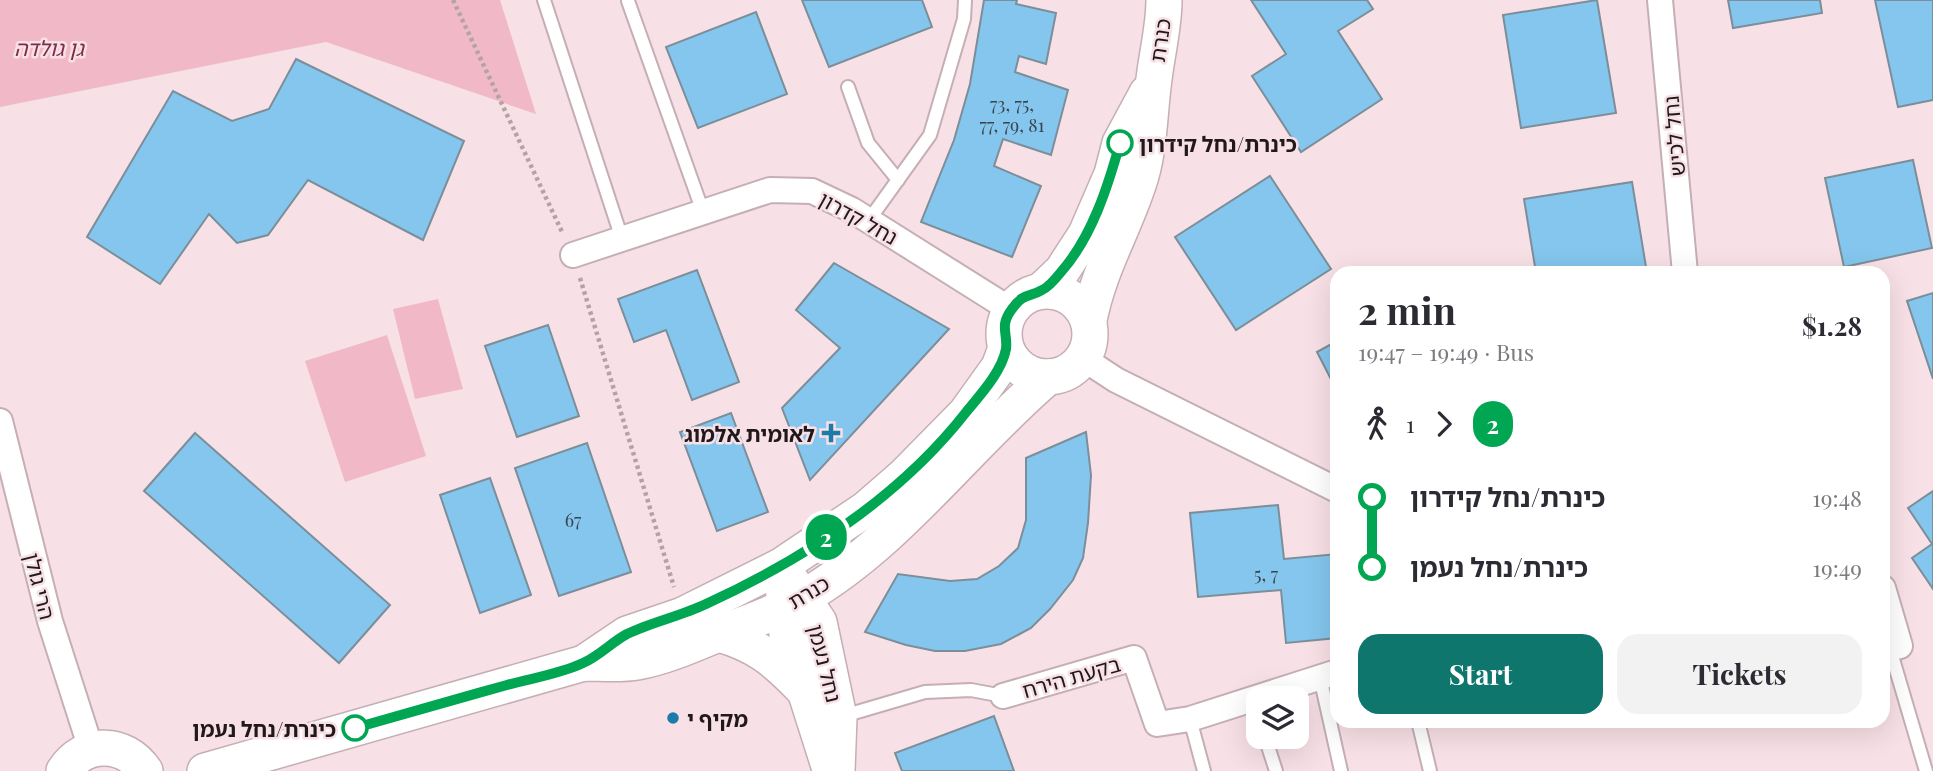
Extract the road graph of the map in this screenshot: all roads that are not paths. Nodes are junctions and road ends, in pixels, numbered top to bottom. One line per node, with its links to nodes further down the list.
1 (544, 0): 11 (lane)
2 (965, 0): 8 (lane)
3 (1164, 0): 6 (street, כנרת)
4 (1660, 0): 13 (street, נחל לכיש)
5 (628, 1): 9 (lane)
6 (1153, 81): 14 (street, כנרת); 16 (street, כנרת)
7 (848, 87): 8 (lane)
8 (898, 180): 10 (lane)
9 (703, 212): 10 (street, נחל קדרון); 11 (street, נחל קדרון)
10 (869, 220): 15 (street, נחל קדרון)
11 (622, 239): 12 (street, נחל קדרון)
12 (573, 255)
13 (1684, 266)
14 (1042, 290): 15 (street); 16 (street)
15 (1011, 310): 17 (street)
16 (1089, 320): 18 (street)
17 (1006, 348): 19 (street); 22 (street, כנרת)
18 (1084, 359): 19 (street); 21 (street)
19 (1048, 377): 23 (street, כנרת)
20 (0, 421): 38 (street, הרי גולן)
21 (1330, 486)
22 (781, 566): 23 (street, נחל נעמן); 28 (street, כנרת)
23 (793, 602): 25 (street, כנרת); 31 (street, נחל נעמן); 34 (street, נחל נעמן)
24 (1890, 612): 26 (street)
25 (719, 634): 28 (street, כנרת); 31 (street)
26 (1890, 649)
27 (1890, 662): 49 (lane)
28 (584, 663): 42 (street, כנרת)
29 (1329, 674): 30 (street, בקעת הירח)
30 (1303, 686)
31 (804, 690): 43 (street, נחל נעמן)
32 (1003, 696): 34 (lane); 35 (street, בקעת הירח)
33 (1246, 710): 35 (street, בקעת הירח)
34 (839, 717): 44 (street, נחל נעמן)
35 (1190, 719): 45 (lane)
36 (1336, 728): 47 (lane)
37 (1420, 728): 48 (lane)
38 (91, 749): 40 (street); 41 (street)
39 (1269, 749): 46 (lane)
40 (64, 771)
41 (145, 771)
42 (205, 771)
43 (831, 771)
44 (837, 771)
45 (1204, 771)
46 (1276, 771)
47 (1341, 771)
48 (1430, 771)
49 (1926, 771)

